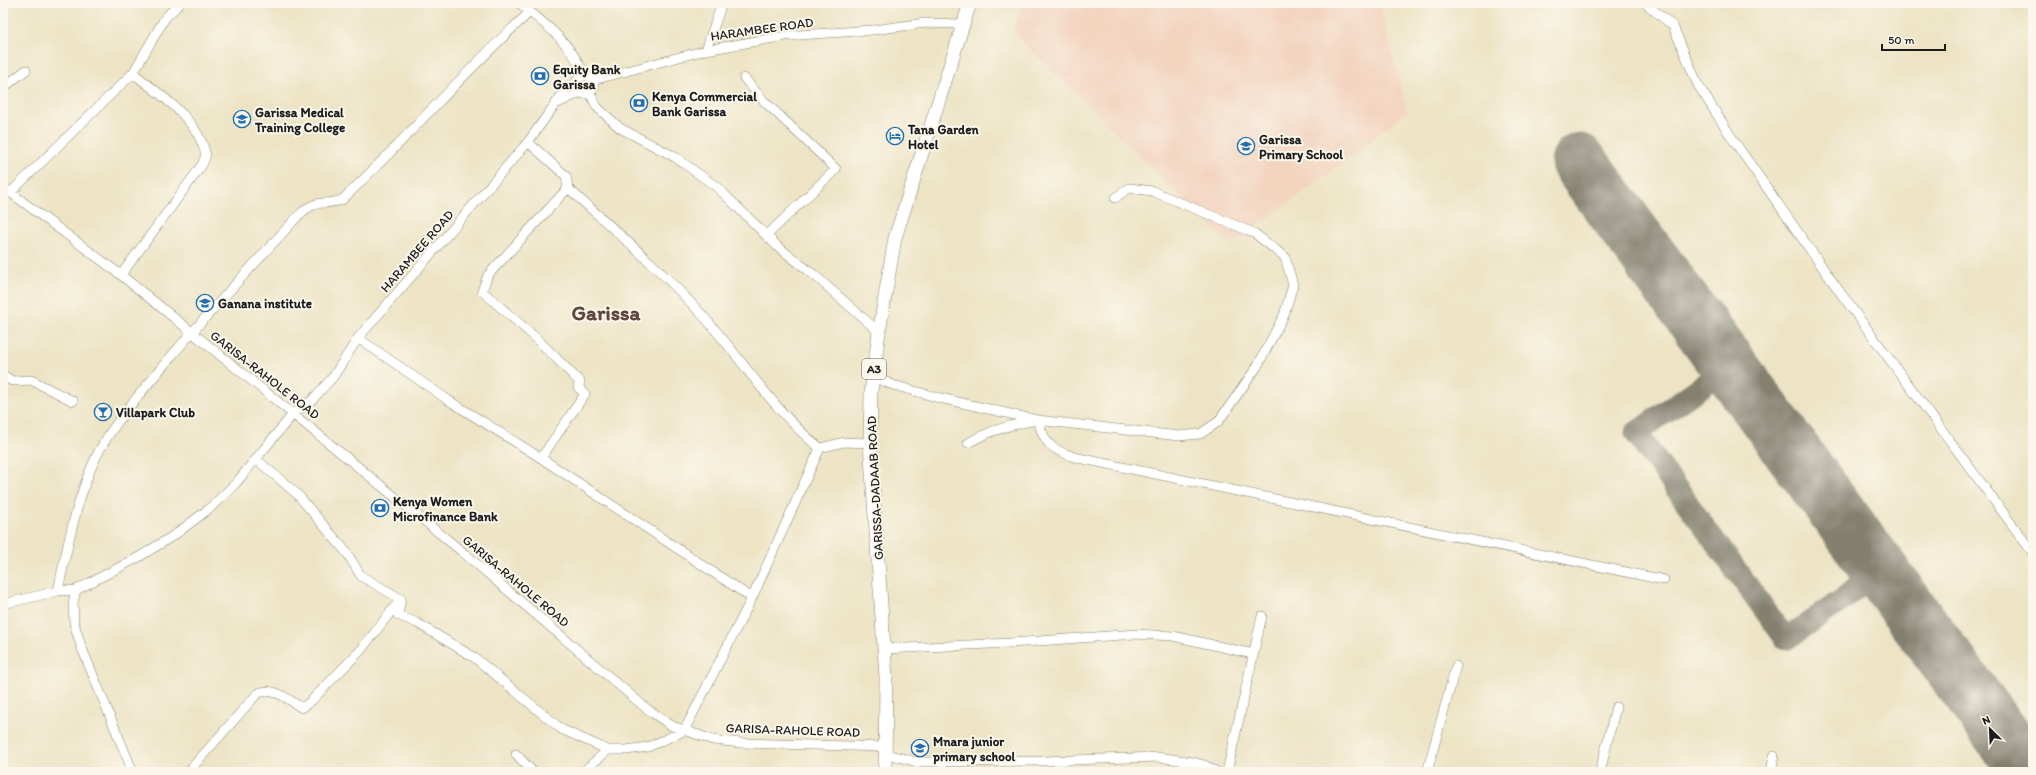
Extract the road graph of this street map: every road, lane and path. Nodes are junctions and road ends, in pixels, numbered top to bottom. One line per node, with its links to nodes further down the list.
1 (180, 3): 10 (street)
2 (519, 3): 6 (street)
3 (722, 3): 8 (street)
4 (970, 3): 7 (highway, GARISSA-DADAAB ROAD / A3)
5 (1645, 3): 38 (street)
6 (530, 12): 11 (street); 26 (street)
7 (962, 24): 8 (street, HARAMBEE ROAD); 25 (highway, GARISSA-DADAAB ROAD / A3)
8 (706, 50): 13 (street, HARAMBEE ROAD)
9 (26, 70): 15 (street)
10 (133, 73): 21 (street); 24 (street)
11 (584, 76): 13 (street); 14 (street)
12 (744, 78): 23 (street)
13 (593, 80): 17 (street)
14 (576, 83): 16 (street); 18 (street, HARAMBEE ROAD)
15 (3, 88)
16 (580, 93): 17 (street); 18 (street, HARAMBEE ROAD)
17 (590, 93): 23 (street)
18 (558, 103): 19 (street, HARAMBEE ROAD)
19 (528, 142): 20 (street); 27 (street, HARAMBEE ROAD)
20 (568, 188): 35 (street); 36 (street)
21 (7, 190): 24 (street, GARISA-RAHOLE ROAD)
22 (1115, 198): 32 (street)
23 (767, 235): 25 (street)
24 (121, 275): 26 (street, GARISA-RAHOLE ROAD)
25 (879, 332): 29 (highway, GARISSA-DADAAB ROAD / A3)
26 (190, 333): 31 (street, GARISA-RAHOLE ROAD); 41 (street)
27 (358, 338): 31 (street, HARAMBEE ROAD); 36 (street)
28 (3, 375): 30 (street)
29 (873, 377): 32 (street); 33 (highway, GARISSA-DADAAB ROAD / A3)
30 (73, 401)
31 (293, 414): 37 (street, HARAMBEE ROAD); 50 (street, GARISA-RAHOLE ROAD)
32 (1037, 420): 34 (street); 39 (street)
33 (870, 443): 35 (street); 46 (highway, GARISSA-DADAAB ROAD / A3)
34 (968, 443)
35 (820, 448): 42 (street)
36 (541, 458): 42 (street)
37 (256, 459): 40 (street, HARAMBEE ROAD); 43 (street)
38 (2033, 554)
39 (1664, 580)
40 (76, 590): 41 (street); 55 (street)
41 (58, 591): 44 (street)
42 (752, 598): 50 (street)
43 (401, 599): 51 (street); 56 (street)
44 (3, 604)
45 (1262, 616): 47 (street)
46 (885, 649): 47 (street); 52 (highway, GARISSA-DADAAB ROAD / A3)
47 (1253, 654): 61 (street)
48 (1456, 666): 62 (street)
49 (1616, 707): 63 (street)
50 (684, 732): 51 (street); 52 (street, GARISA-RAHOLE ROAD)
51 (608, 750): 58 (street)
52 (887, 751): 59 (highway, A3); 60 (street, GARISA-RAHOLE ROAD)
53 (516, 754): 57 (street)
54 (1774, 756): 64 (street)
55 (133, 772)
56 (188, 772)
57 (533, 772)
58 (583, 772)
59 (885, 772)
60 (1217, 772)
61 (1227, 772)
62 (1427, 772)
63 (1600, 772)
64 (1771, 772)

